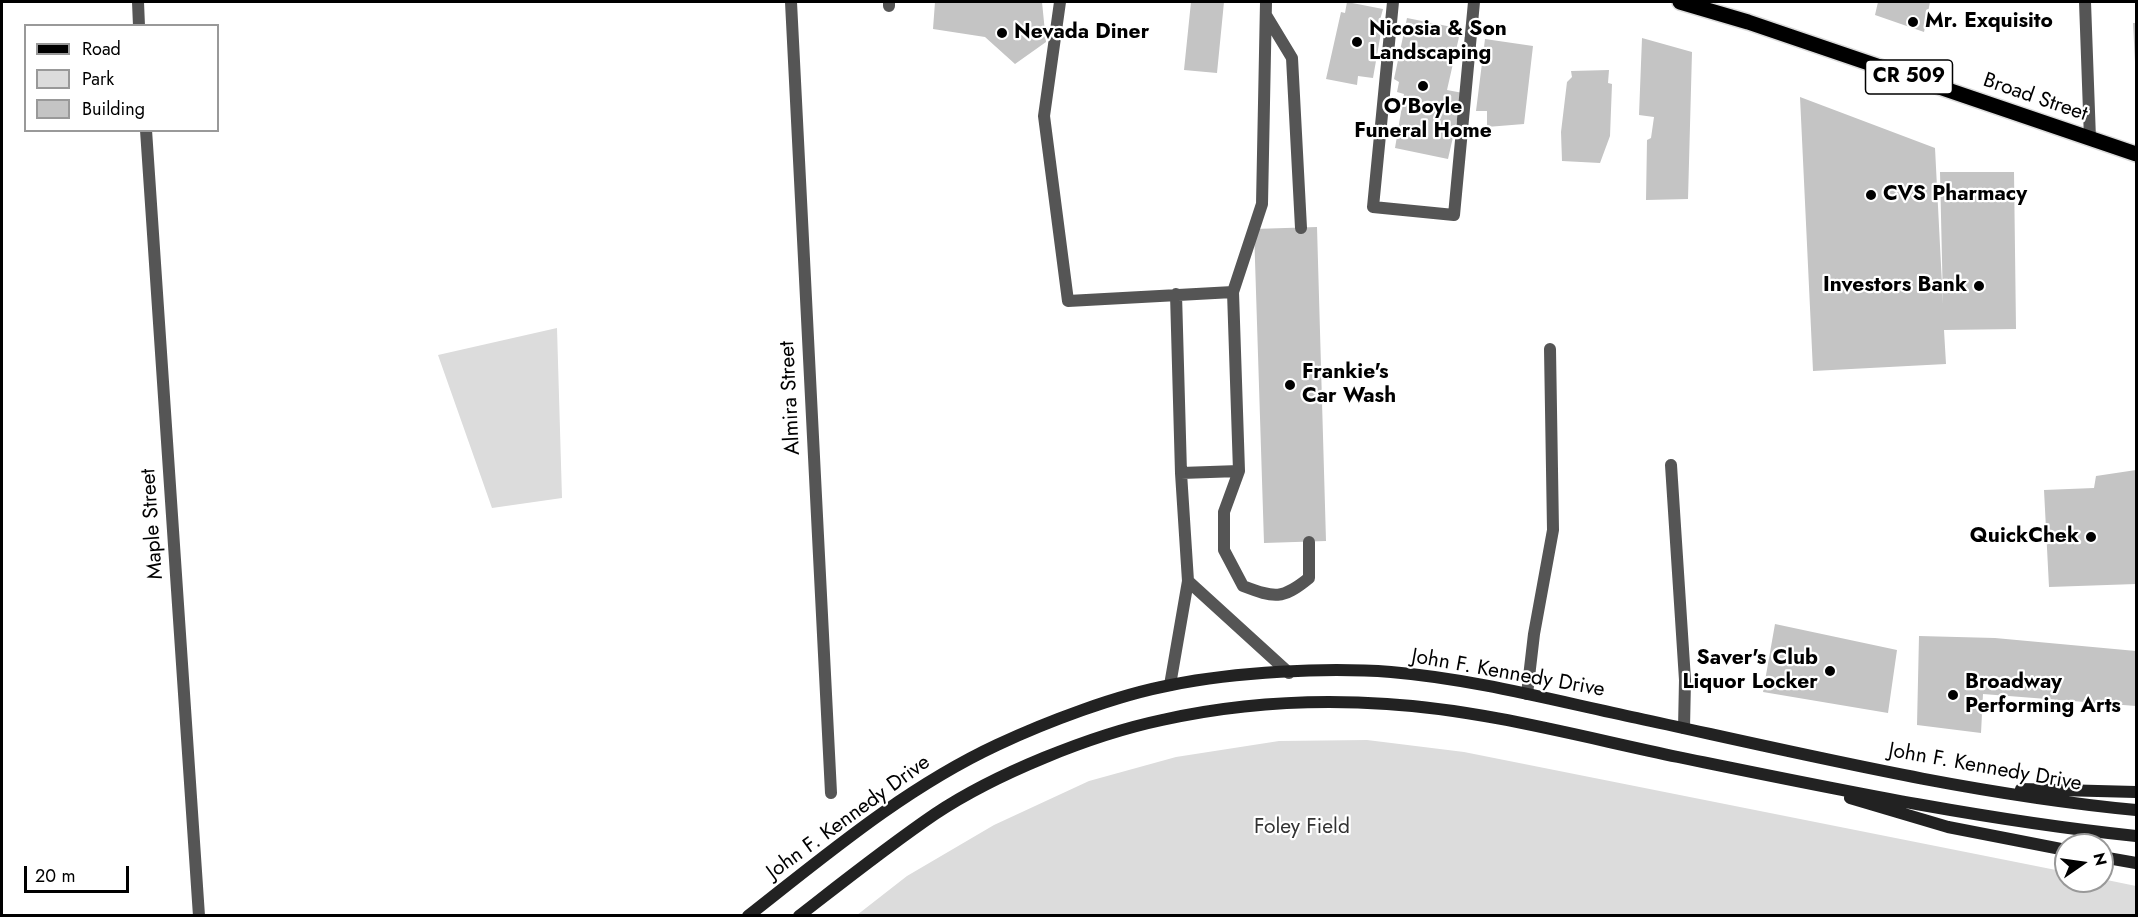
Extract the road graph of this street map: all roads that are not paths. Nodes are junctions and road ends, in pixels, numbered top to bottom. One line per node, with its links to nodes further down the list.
1 (138, 2): 10 (street)
2 (791, 2): 30 (street, Almira Street)
3 (1059, 2): 16 (street)
4 (1393, 2): 5 (street)
5 (1474, 2)
6 (1680, 2): 8 (main road, Broad Street / CR 509)
7 (2085, 2): 12 (street)
8 (1701, 4): 12 (main road, Broad Street / CR 509)
9 (1266, 8): 14 (street); 15 (street)
10 (139, 24)
11 (146, 132): 36 (street, Maple Street)
12 (2090, 139): 13 (main road, Broad Street / CR 509)
13 (2136, 154)
14 (1301, 228)
15 (1233, 292): 16 (street); 19 (street)
16 (1176, 294): 20 (street)
17 (1550, 349): 25 (street)
18 (1671, 465): 26 (street)
19 (1239, 471): 20 (street); 21 (street)
20 (1181, 473): 22 (street)
21 (1309, 542)
22 (1188, 581): 23 (street); 24 (street)
23 (1289, 673): 24 (main road, John F. Kennedy Drive); 25 (main road, John F. Kennedy Drive)
24 (1170, 685): 37 (main road, John F. Kennedy Drive)
25 (1527, 694): 26 (main road, John F. Kennedy Drive)
26 (1684, 728): 28 (main road, John F. Kennedy Drive)
27 (1789, 780): 32 (main road); 33 (main road); 38 (main road)
28 (1925, 780): 29 (main road); 31 (main road, John F. Kennedy Drive)
29 (2136, 792)
30 (831, 793)
31 (2136, 810)
32 (2136, 836)
33 (2054, 848)
34 (2114, 859): 35 (main road)
35 (2136, 863)
36 (199, 915)
37 (748, 915)
38 (799, 915)

